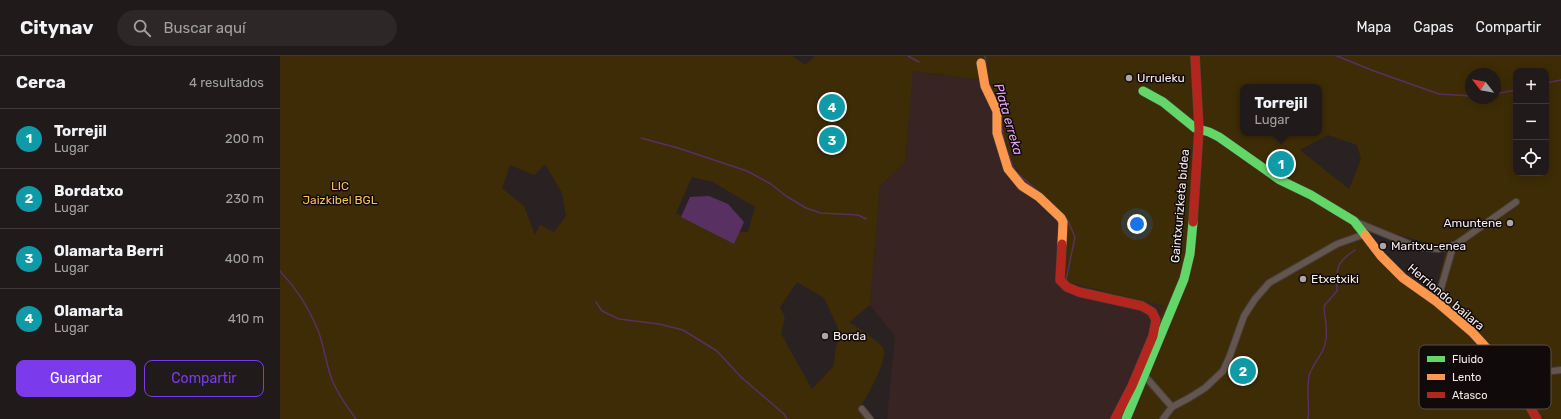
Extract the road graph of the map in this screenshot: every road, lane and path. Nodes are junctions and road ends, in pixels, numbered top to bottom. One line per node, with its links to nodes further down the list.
1 (1195, 56): 4 (street, Gaintxurizketa bidea)
2 (981, 63): 18 (street)
3 (1143, 91): 4 (street, Herriondo bailara)
4 (1199, 129): 6 (street, Herriondo bailara); 13 (street, Gaintxurizketa bidea)
5 (1516, 202): 8 (street)
6 (1354, 221): 7 (street, Herriondo bailara); 8 (street)
7 (1365, 234): 9 (street, Herriondo bailara); 14 (street)
8 (1455, 245): 9 (street)
9 (1437, 302): 10 (street, Herriondo bailara)
10 (1484, 345)
11 (1561, 370): 12 (street)
12 (1551, 371)
13 (1144, 375): 14 (street); 19 (street, Gaintxurizketa bidea)
14 (1172, 407): 20 (street)
15 (862, 409): 17 (street)
16 (1531, 409): 21 (street, Herriondo bailara)
17 (870, 419)
18 (1116, 419)
19 (1126, 419)
20 (1163, 419)
21 (1537, 419)

